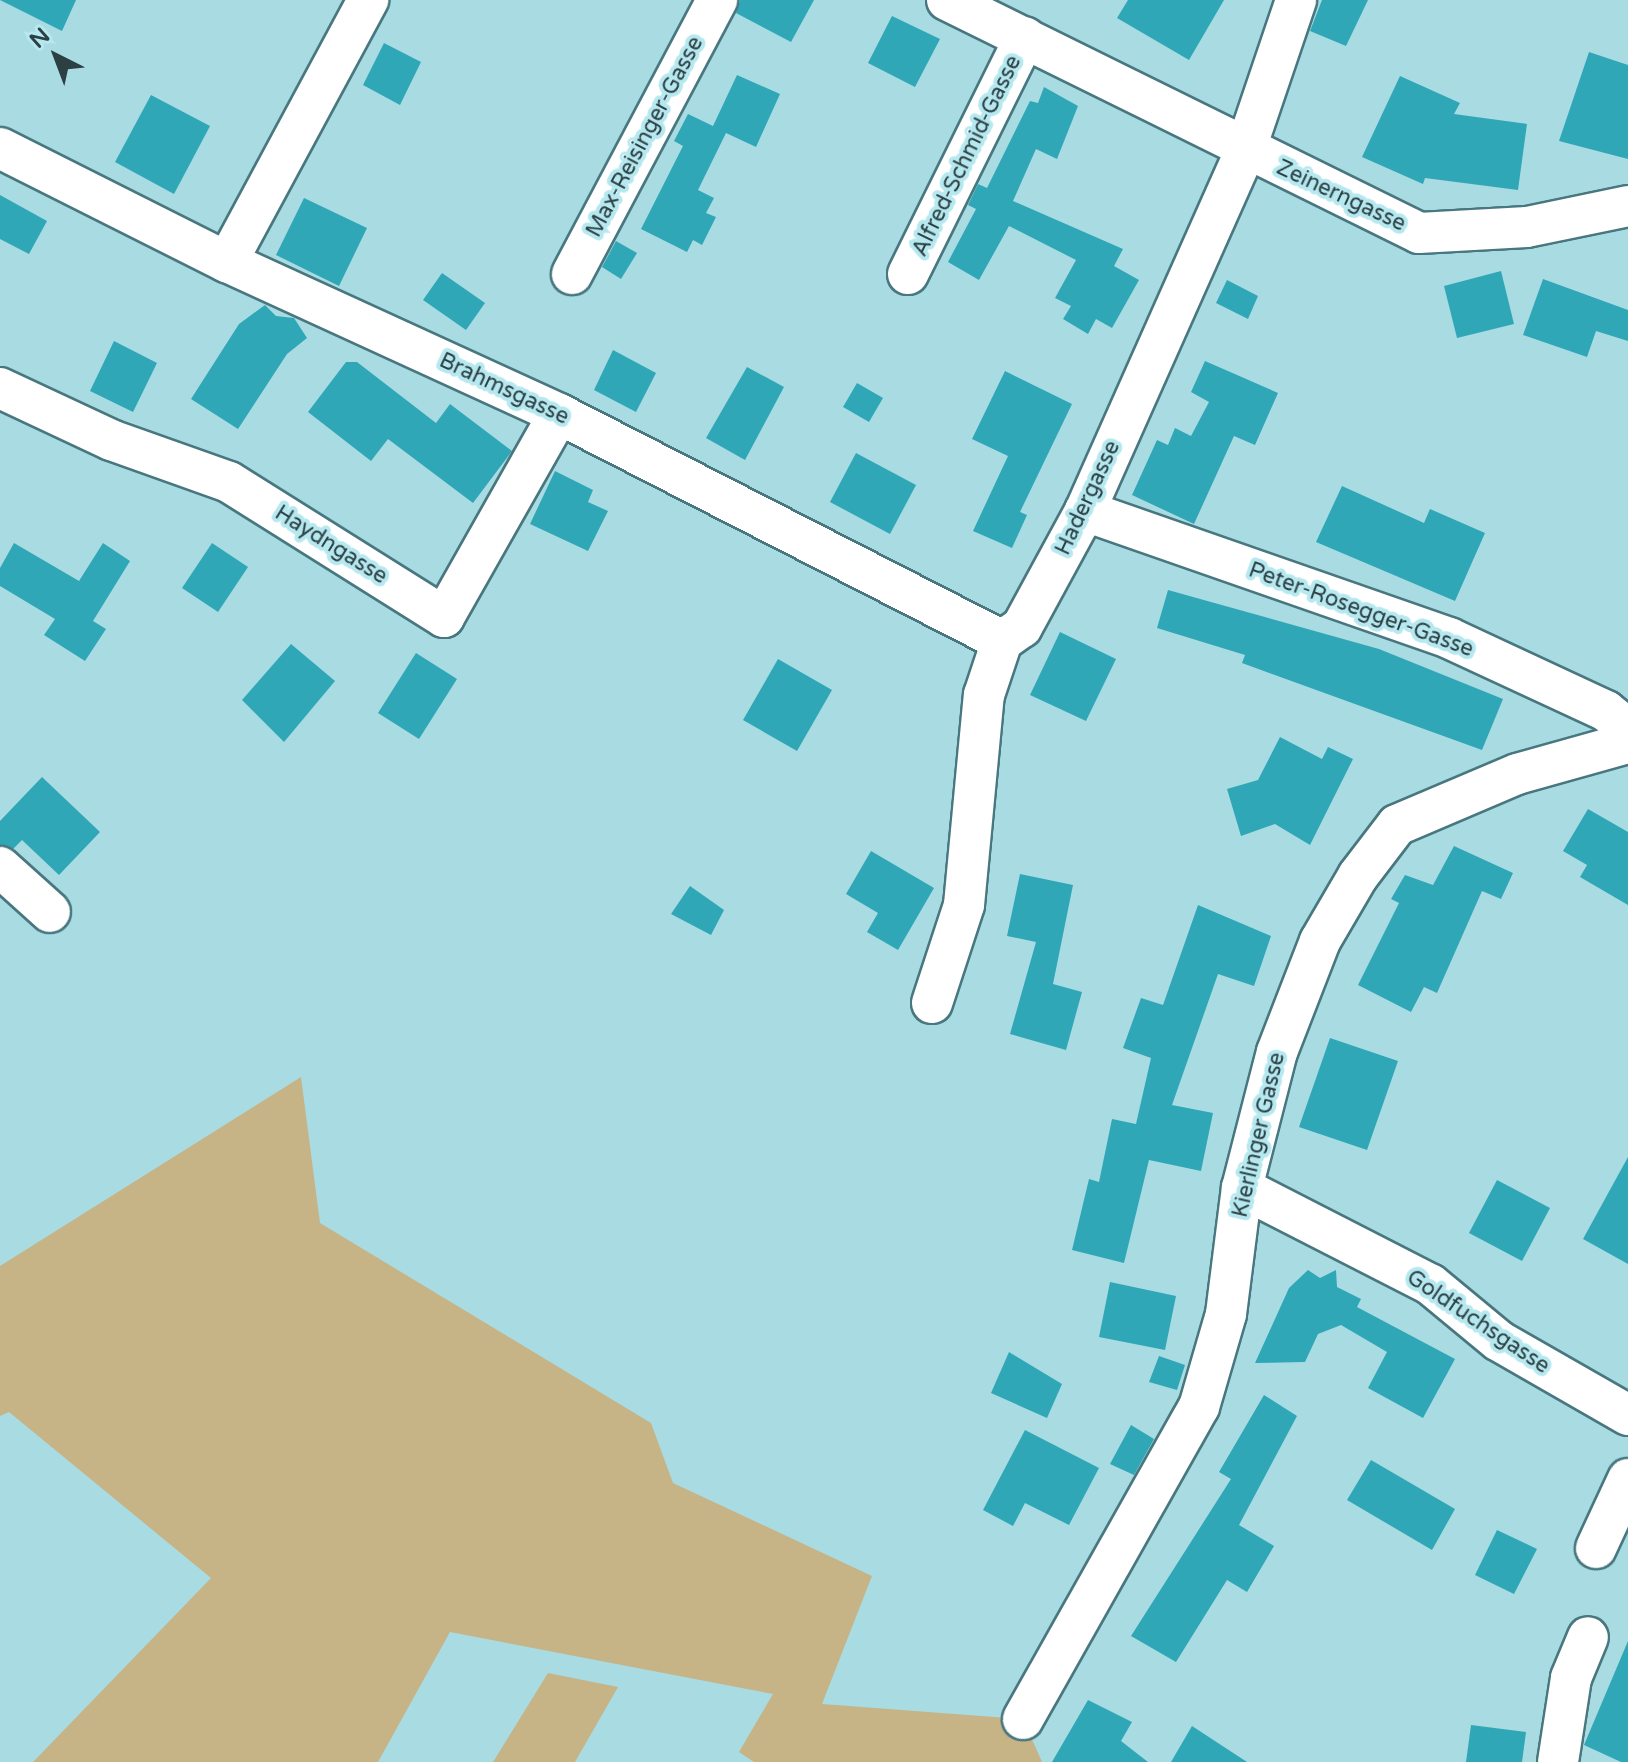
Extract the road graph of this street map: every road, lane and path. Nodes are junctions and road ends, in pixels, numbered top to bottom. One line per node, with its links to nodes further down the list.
1 (368, 0): 9 (street)
2 (717, 0): 10 (street, Max-Reisinger-Gasse)
3 (947, 0): 5 (street, Zeinerngasse)
4 (1296, 0): 7 (street, Hadergasse)
5 (1025, 37): 7 (street, Zeinerngasse); 11 (street, Alfred-Schmid-Gasse)
6 (0, 148): 9 (street, Brahmsgasse)
7 (1245, 151): 8 (street, Zeinerngasse); 14 (street, Hadergasse)
8 (1628, 206)
9 (227, 262): 13 (street, Brahmsgasse)
10 (572, 274)
11 (908, 274)
12 (0, 388): 13 (street, Haydngasse)
13 (559, 414): 15 (street, Brahmsgasse)
14 (1085, 511): 15 (street, Hadergasse); 16 (street, Peter-Rosegger-Gasse)
15 (1002, 641): 20 (street, Hadergasse)
16 (1628, 729)
17 (1628, 743): 21 (street, Kierlinger Gasse)
18 (0, 867): 19 (street)
19 (50, 912)
20 (932, 1003)
21 (1242, 1188): 22 (street, Goldfuchsgasse); 26 (street, Kierlinger Gasse)
22 (1628, 1415)
23 (1628, 1479): 24 (street)
24 (1596, 1548)
25 (1588, 1637): 27 (street)
26 (1023, 1719)
27 (1558, 1762)

